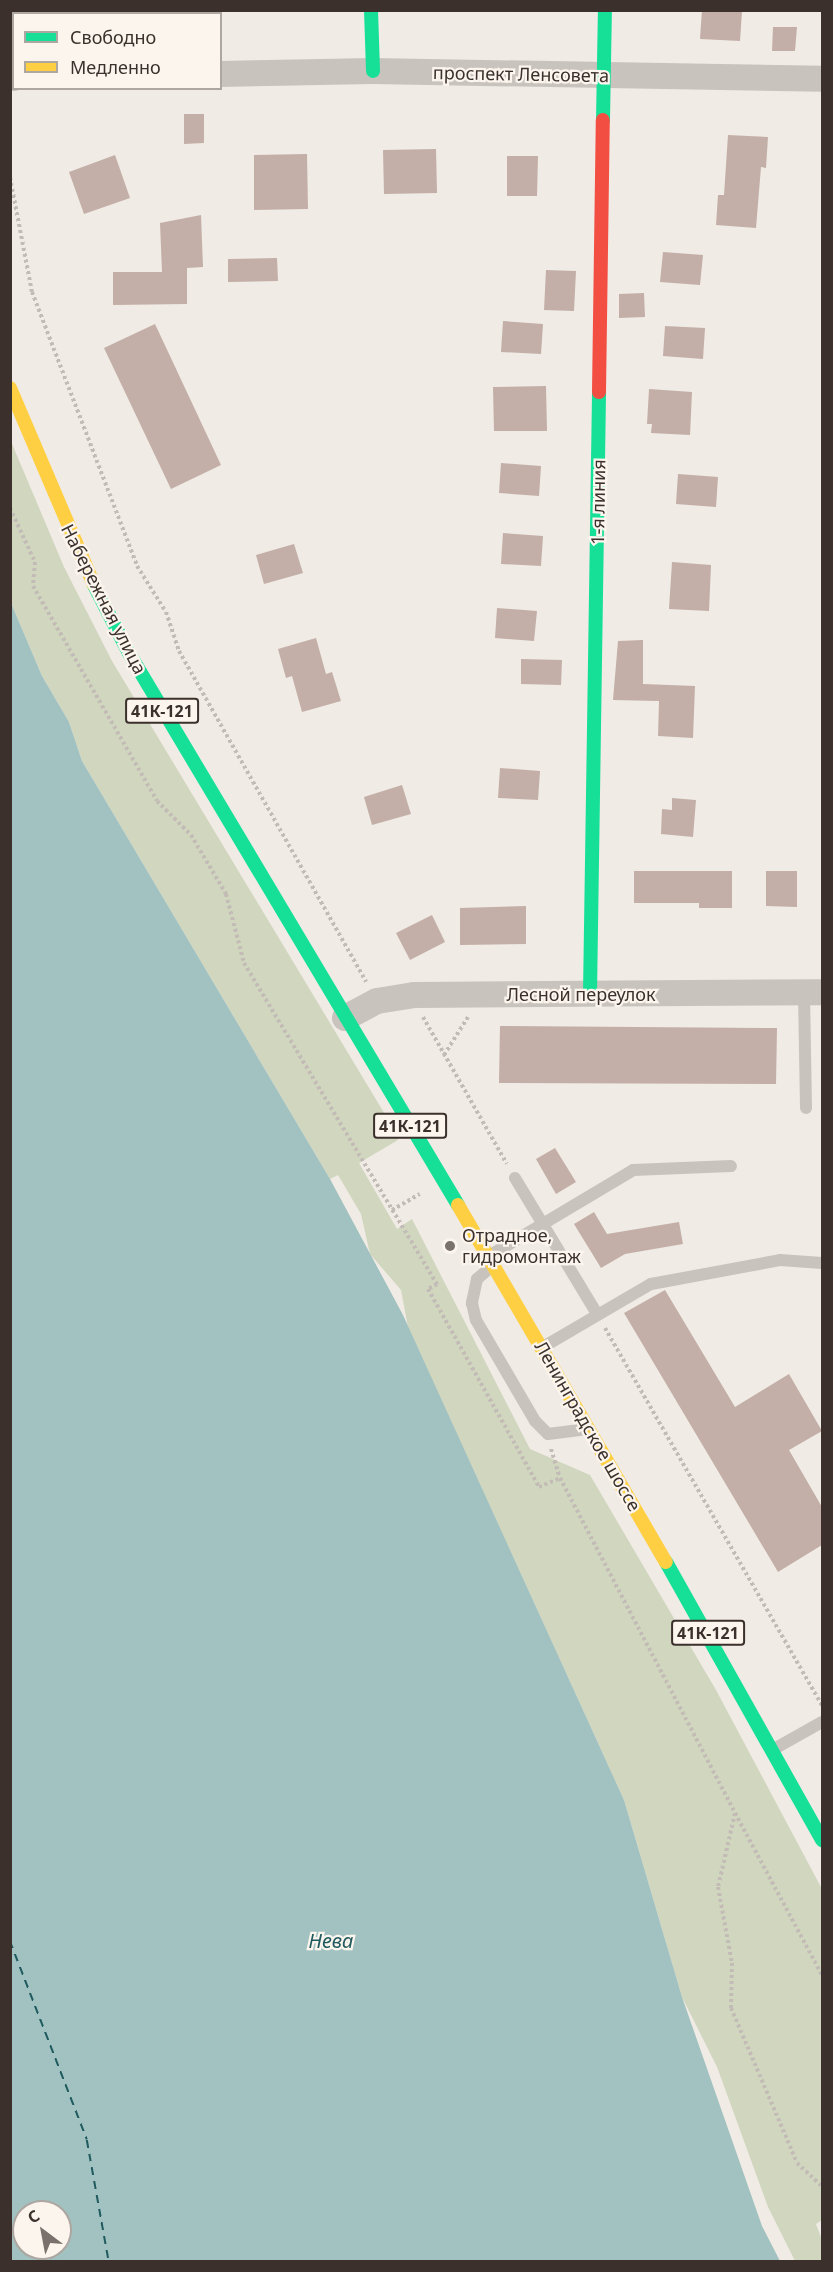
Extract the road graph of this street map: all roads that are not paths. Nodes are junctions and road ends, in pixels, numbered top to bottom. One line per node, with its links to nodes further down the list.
1 (371, 10): 3 (main road)
2 (605, 10): 5 (main road, 1-я линия)
3 (373, 71): 4 (street, проспект Ленсовета); 5 (street, проспект Ленсовета)
4 (222, 74)
5 (604, 75): 6 (street, проспект Ленсовета); 9 (main road, 1-я линия)
6 (822, 79)
7 (10, 388): 10 (main road, Набережная улица / 41К-121)
8 (813, 992): 9 (street, Лесной переулок); 11 (lane)
9 (590, 994): 10 (street, Лесной переулок)
10 (345, 1018): 15 (main road, Ленинградское шоссе / 41К-121)
11 (806, 1108)
12 (731, 1166): 14 (lane)
13 (515, 1178): 14 (lane)
14 (542, 1223): 15 (lane); 17 (lane)
15 (491, 1261): 18 (main road, Ленинградское шоссе / 41К-121); 19 (lane)
16 (822, 1263): 17 (lane)
17 (597, 1314): 18 (lane)
18 (542, 1347): 19 (main road, Ленинградское шоссе / 41К-121)
19 (591, 1428): 21 (main road, Ленинградское шоссе / 41К-121)
20 (822, 1722): 21 (lane)
21 (774, 1749): 22 (main road, Ленинградское шоссе / 41К-121)
22 (822, 1840)

